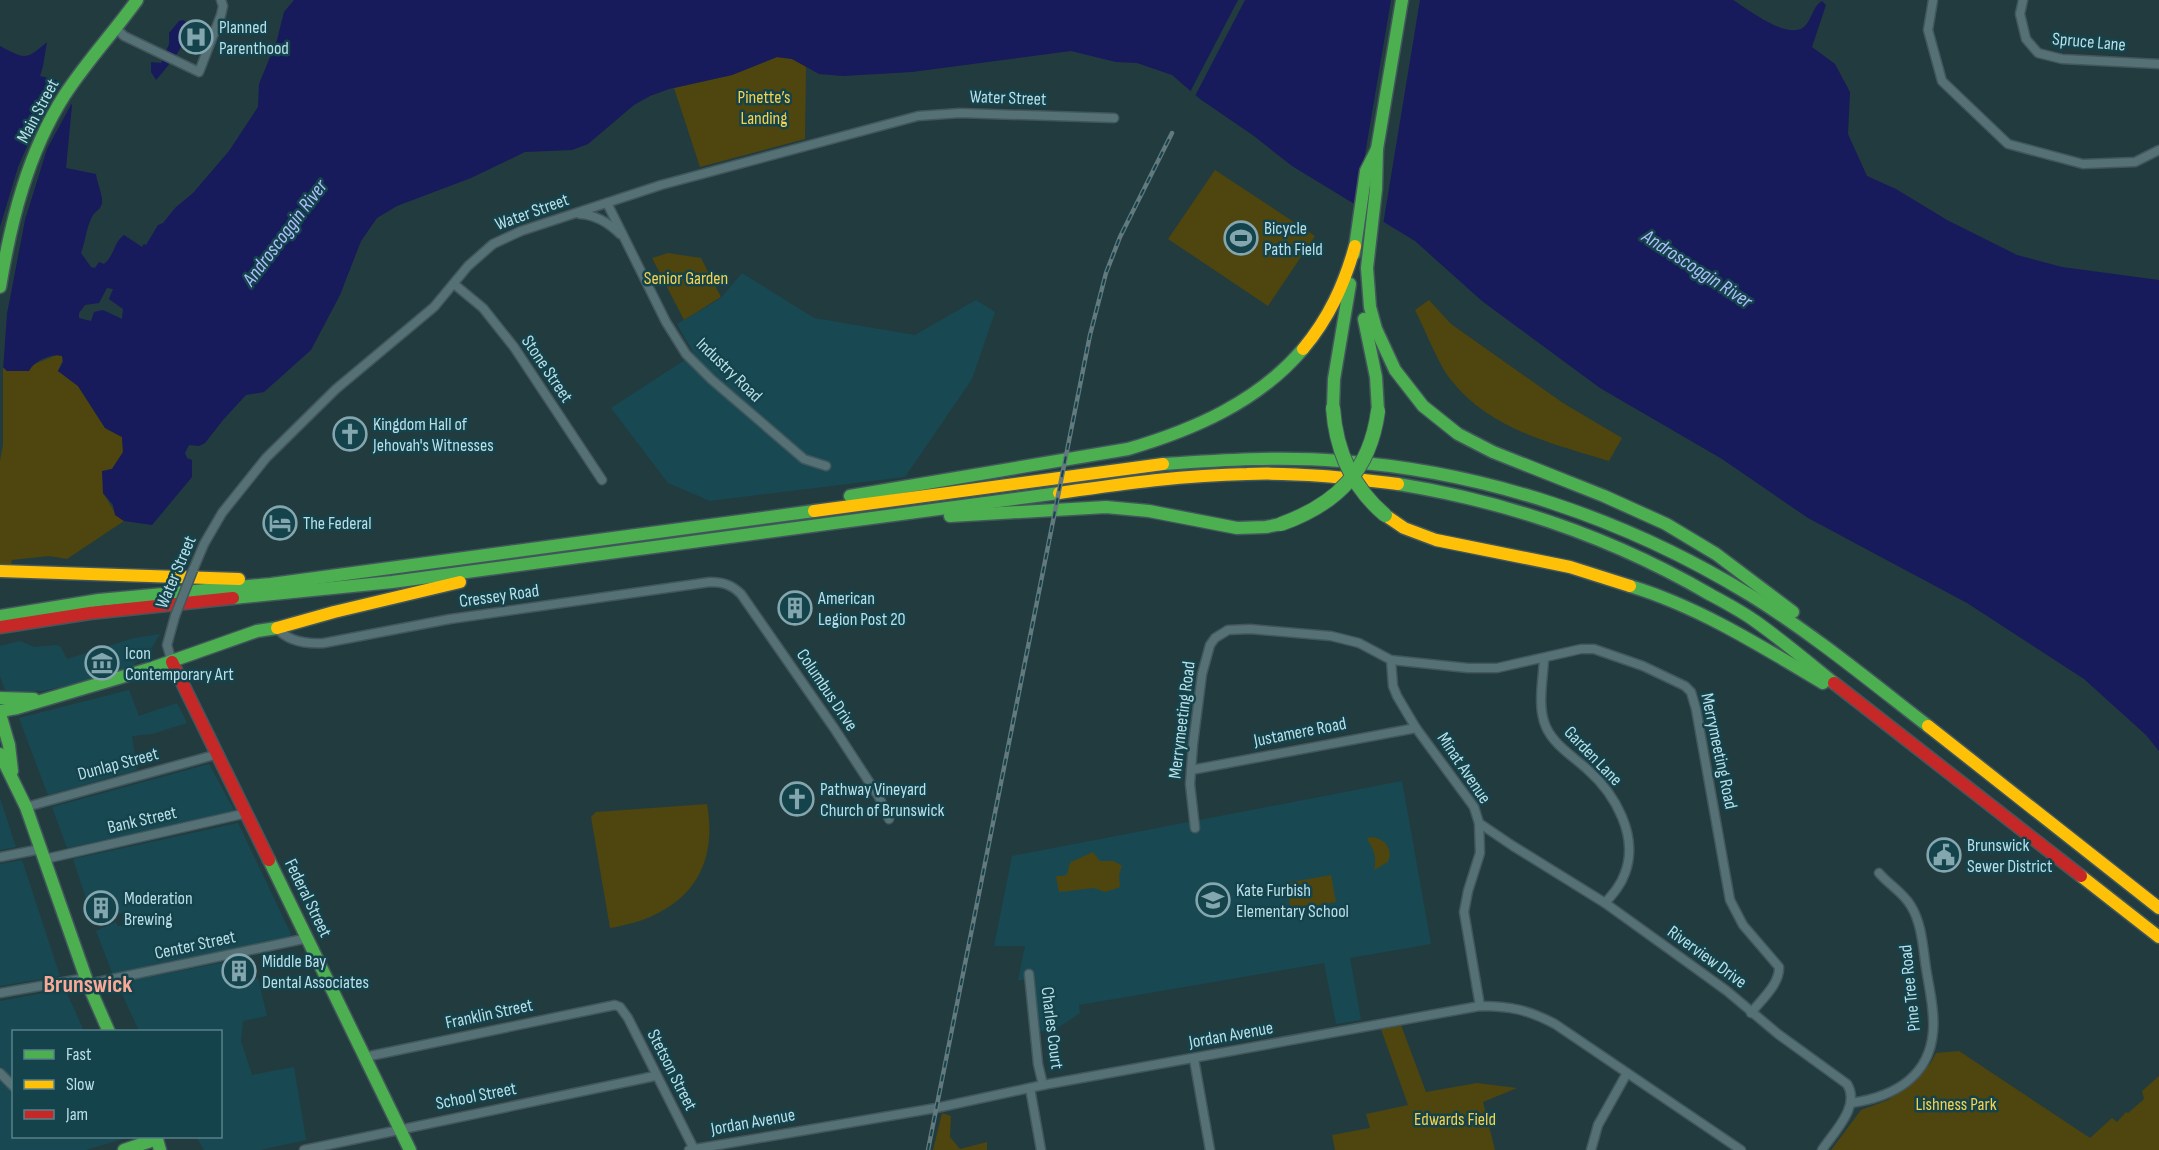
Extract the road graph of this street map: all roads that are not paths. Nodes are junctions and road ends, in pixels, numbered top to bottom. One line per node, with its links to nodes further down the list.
1 (137, 0): 6 (main road, Main Street)
2 (220, 0): 6 (street)
3 (1402, 0): 13 (main road)
4 (1933, 0): 9 (street)
5 (2023, 0): 7 (street, Spruce Lane)
6 (117, 29): 15 (main road, Main Street)
7 (2159, 64)
8 (1114, 118): 10 (street, Water Street)
9 (2159, 150)
10 (607, 203): 11 (street, Water Street); 12 (street, Industry Road)
11 (576, 213): 12 (street, Industry Road); 14 (street, Water Street)
12 (623, 238): 16 (street, Industry Road)
13 (1361, 250): 18 (main road, bridge); 19 (main road); 27 (main road); 32 (main road, bridge)
14 (454, 284): 17 (street, Stone Street); 30 (street, Water Street, bridge)
15 (0, 287)
16 (826, 466)
17 (602, 480)
18 (905, 513): 20 (main road); 32 (main road)
19 (758, 518): 22 (main road); 27 (main road)
20 (502, 567): 25 (main road); 26 (main road)
21 (2, 572): 22 (main road)
22 (296, 579): 24 (main road)
23 (730, 585): 26 (street, Cressey Road); 41 (street, Columbus Drive)
24 (0, 616)
25 (0, 627)
26 (277, 628): 30 (main road)
27 (1826, 646): 48 (main road)
28 (1544, 659): 29 (street, Merrymeeting Road); 47 (street, Garden Lane); 56 (street, Merrymeeting Road)
29 (1391, 660): 35 (street, Minat Avenue); 38 (street, Merrymeeting Road)
30 (172, 662): 33 (main road); 37 (main road, Federal Street)
31 (0, 698): 33 (main road)
32 (1857, 699): 49 (main road)
33 (43, 700): 34 (main road)
34 (0, 713): 36 (main road)
35 (1416, 728): 38 (street, Justamere Road); 42 (street, Minat Avenue)
36 (3, 749): 39 (main road)
37 (218, 754): 39 (street, Dunlap Street); 40 (main road, Federal Street)
38 (1191, 770): 43 (street, Merrymeeting Road)
39 (26, 807): 44 (main road)
40 (247, 813): 44 (street, Bank Street); 50 (main road, Federal Street)
41 (889, 819)
42 (1479, 823): 47 (street, Riverview Drive); 54 (street, Minat Avenue)
43 (1196, 828)
44 (43, 854): 45 (street, Bank Street); 52 (main road)
45 (0, 857)
46 (1879, 873): 66 (street, Pine Tree Road)
47 (1605, 903): 56 (street, Riverview Drive)
48 (2159, 908)
49 (2159, 937)
50 (308, 938): 52 (street, Center Street); 58 (main road, Federal Street)
51 (1029, 974): 64 (street, Charles Court)
52 (87, 981): 53 (street, Center Street); 57 (main road)
53 (0, 993)
54 (1480, 1006): 59 (street, Jordan Avenue); 61 (street, Jordan Avenue)
55 (620, 1007): 58 (street, Franklin Street); 62 (street, Stetson Street)
56 (1751, 1013): 66 (street, Riverview Drive)
57 (108, 1030)
58 (365, 1057): 67 (main road, Federal Street)
59 (1194, 1059): 64 (street, Jordan Avenue); 74 (street)
60 (0, 1072): 63 (street)
61 (1627, 1073): 75 (street); 76 (street, Jordan Avenue)
62 (655, 1076): 67 (street, School Street); 72 (street, Stetson Street)
63 (12, 1085)
64 (1043, 1085): 65 (street, Jordan Avenue)
65 (1030, 1088): 72 (street, Jordan Avenue); 73 (street)
66 (1851, 1103): 77 (street)
67 (400, 1130): 70 (street, School Street); 71 (main road, Federal Street)
68 (158, 1142): 69 (main road)
69 (124, 1150)
70 (304, 1150)
71 (410, 1150)
72 (691, 1150)
73 (1041, 1150)
74 (1210, 1150)
75 (1591, 1150)
76 (1742, 1150)
77 (1821, 1150)

